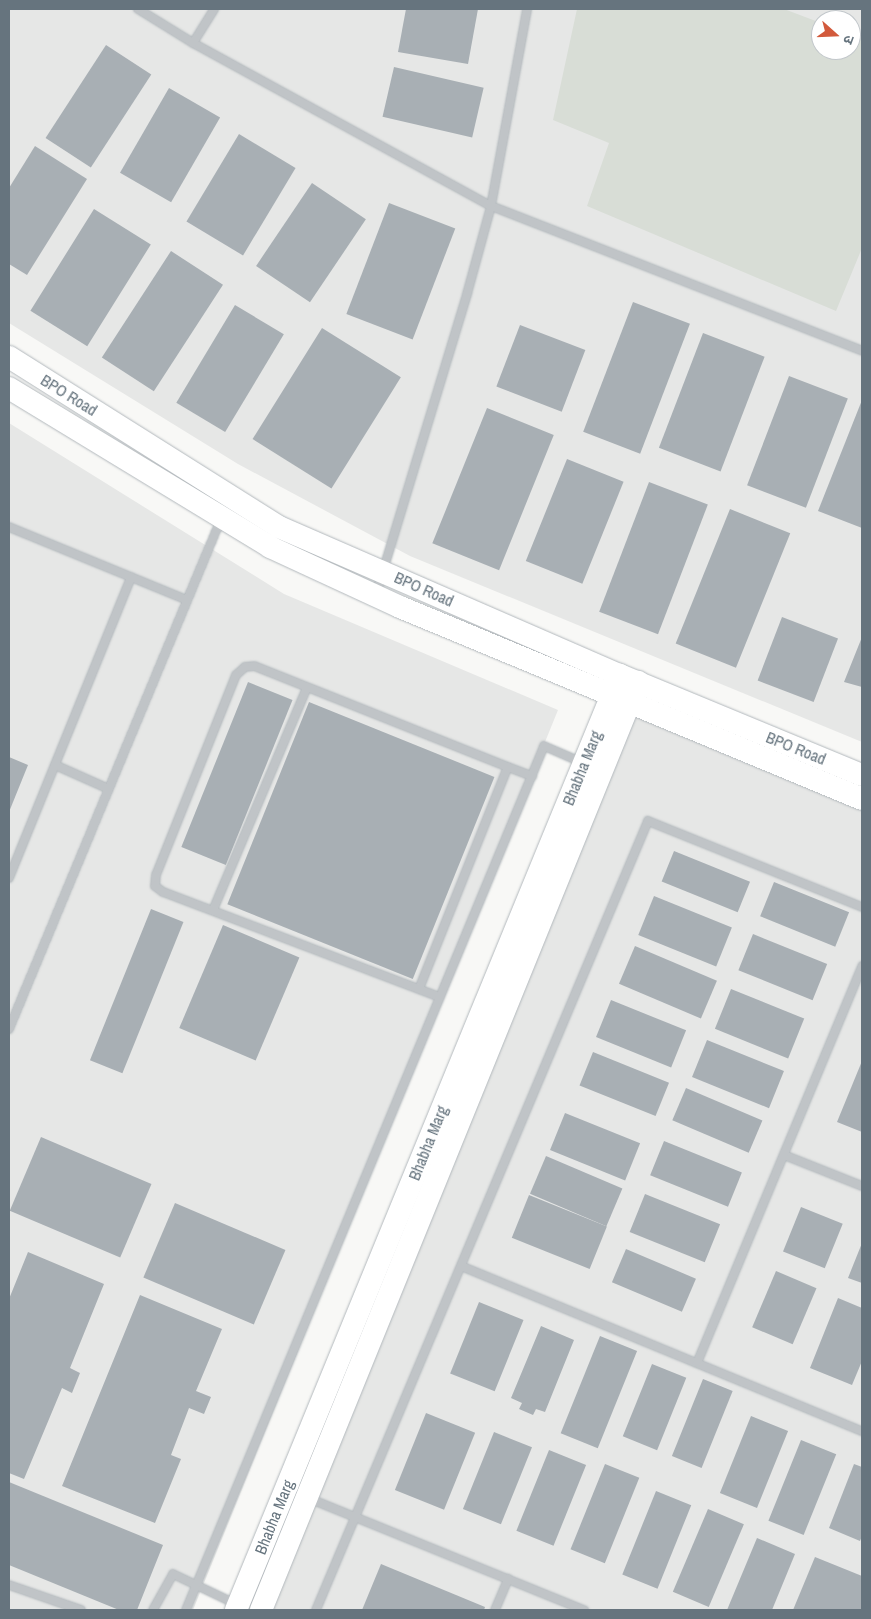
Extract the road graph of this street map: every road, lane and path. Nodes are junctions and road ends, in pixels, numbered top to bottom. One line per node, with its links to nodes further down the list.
1 (138, 9): 4 (lane)
2 (214, 9): 4 (lane)
3 (527, 9): 5 (lane)
4 (192, 44): 5 (lane)
5 (492, 206): 6 (lane); 11 (lane)
6 (862, 351)
7 (9, 357): 9 (street, BPO Road)
8 (9, 388): 9 (street, BPO Road)
9 (226, 507): 11 (street, BPO Road); 13 (street, BPO Road); 14 (lane)
10 (9, 527): 12 (lane)
11 (382, 570): 13 (lane); 16 (street, BPO Road)
12 (131, 577): 14 (lane); 18 (lane)
13 (376, 595): 16 (street, BPO Road)
14 (187, 600): 22 (lane)
15 (307, 688): 19 (lane); 26 (lane); 26 (lane)
16 (625, 689): 17 (street, Bhabha Marg); 20 (street, BPO Road); 23 (street, BPO Road); 36 (street, Bhabha Marg)
17 (584, 763): 21 (lane); 36 (street, Bhabha Marg)
18 (55, 765): 22 (lane); 24 (lane)
19 (508, 768): 21 (lane); 28 (lane)
20 (862, 775)
21 (532, 776): 29 (lane)
22 (109, 788): 30 (lane)
23 (862, 798)
24 (9, 878)
25 (862, 907): 33 (lane)
26 (213, 910): 28 (lane)
27 (862, 966): 31 (lane)
28 (419, 989): 29 (lane)
29 (440, 997): 40 (lane)
30 (9, 1029)
31 (784, 1155): 32 (lane); 34 (lane)
32 (862, 1186)
33 (461, 1266): 34 (lane); 37 (lane)
34 (697, 1363): 35 (lane)
35 (862, 1431)
36 (296, 1493): 37 (lane); 41 (street, Bhabha Marg); 45 (street, Bhabha Marg)
37 (355, 1517): 38 (lane); 46 (lane)
38 (508, 1579): 47 (lane); 48 (lane)
39 (9, 1585): 42 (lane)
40 (196, 1586): 41 (lane); 43 (lane); 44 (lane)
41 (237, 1608)
42 (81, 1610)
43 (153, 1610)
44 (186, 1610)
45 (260, 1610)
46 (316, 1610)
47 (495, 1610)
48 (584, 1610)

